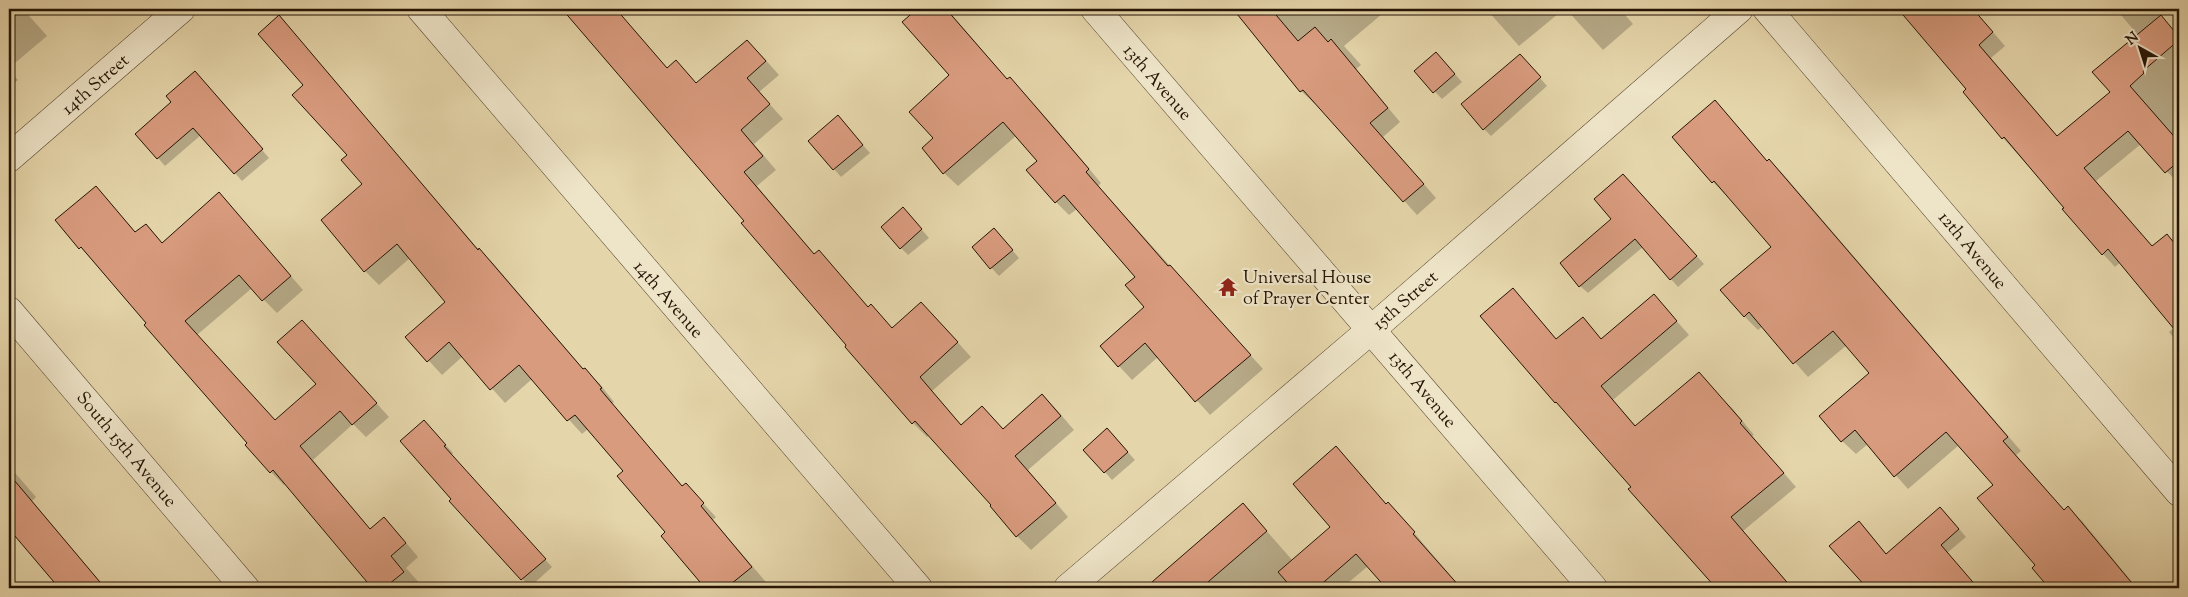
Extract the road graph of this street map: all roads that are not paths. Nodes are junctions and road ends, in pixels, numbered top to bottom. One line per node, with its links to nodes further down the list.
1 (181, 9): 6 (street, 14th Street)
2 (420, 9): 11 (street, 14th Avenue)
3 (1095, 9): 8 (street, 13th Avenue)
4 (1740, 9): 8 (street, 15th Street)
5 (1768, 9): 9 (street, 12th Avenue)
6 (9, 158)
7 (9, 311): 10 (street, South 15th Avenue)
8 (1372, 329): 12 (street, 15th Street); 13 (street, 13th Avenue)
9 (2179, 492)
10 (245, 588)
11 (918, 588)
12 (1068, 588)
13 (1593, 588)

